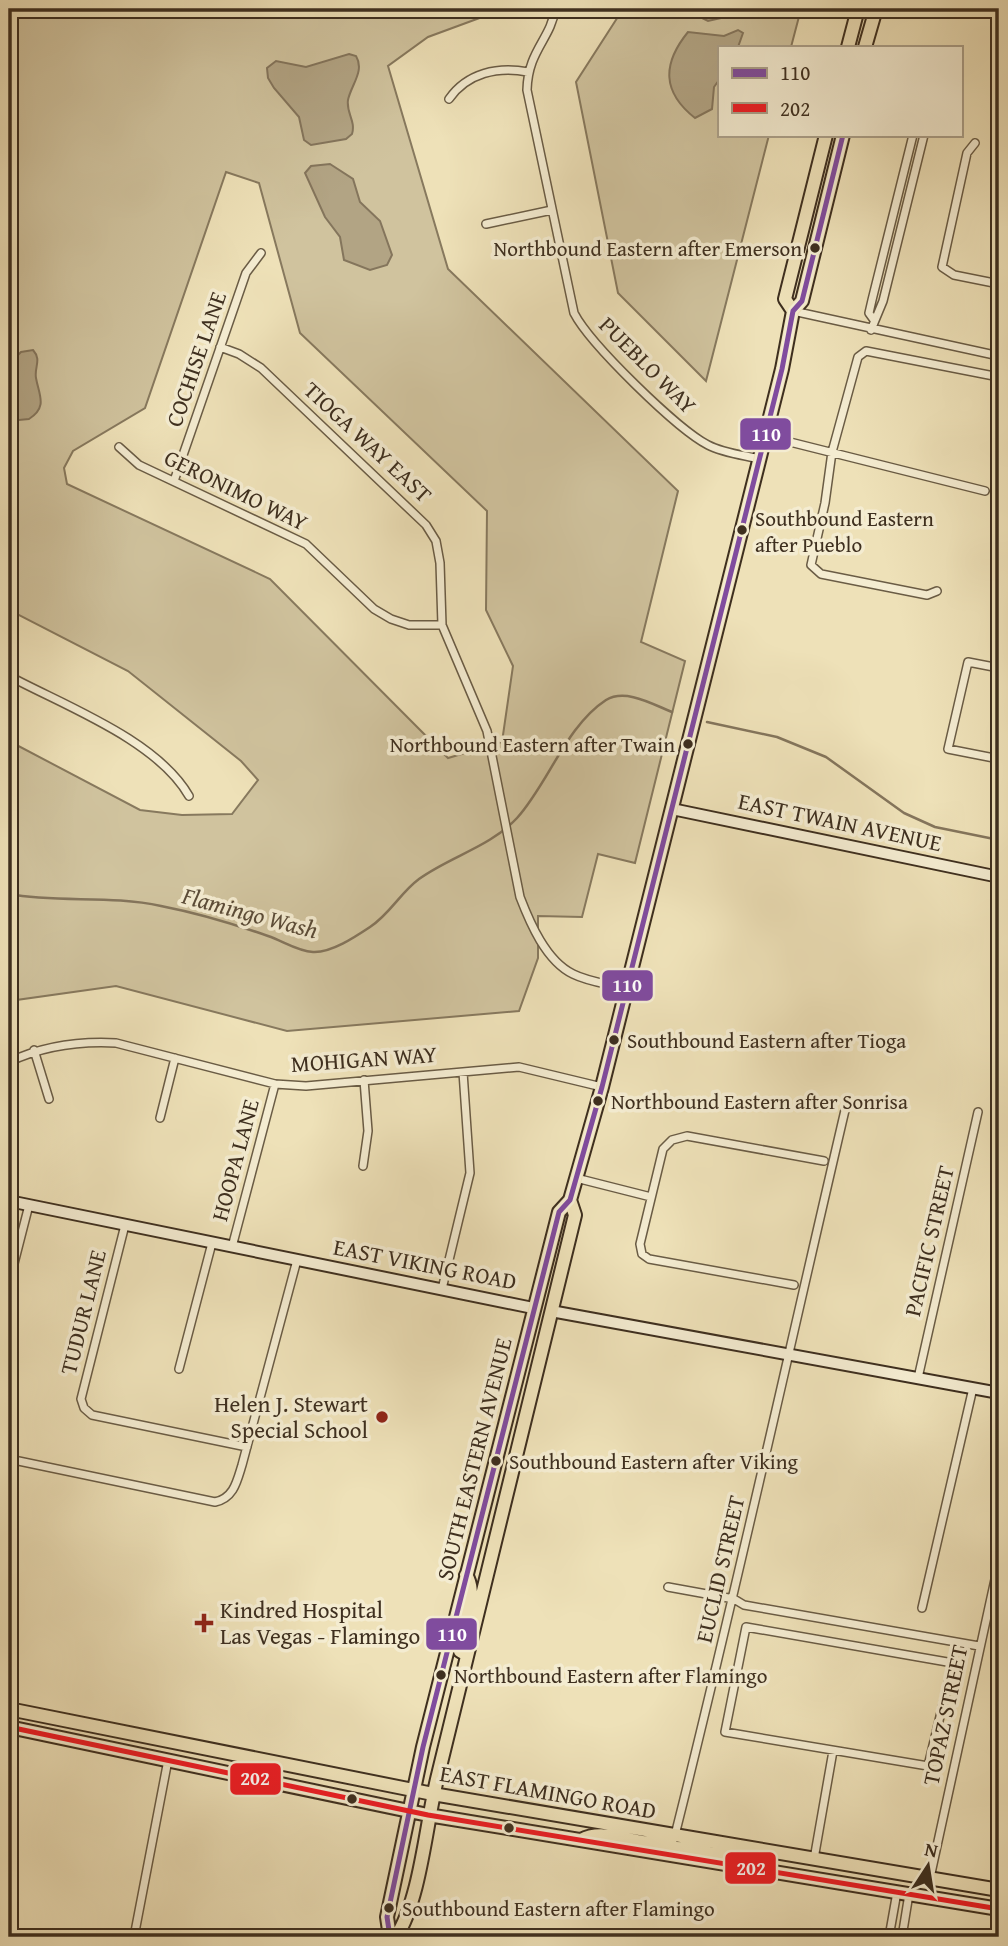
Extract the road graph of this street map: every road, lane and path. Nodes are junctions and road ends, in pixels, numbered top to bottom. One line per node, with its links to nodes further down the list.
1 (555, 9): 6 (street, PUEBLO WAY)
2 (858, 9): 4 (main road)
3 (876, 9): 5 (main road)
4 (848, 46)
5 (865, 46)
6 (528, 72): 7 (street); 13 (street, PUEBLO WAY)
7 (449, 99)
8 (826, 136): 17 (main road, SOUTH EASTERN AVENUE)
9 (843, 136): 17 (main road, SOUTH EASTERN AVENUE)
10 (913, 136): 18 (street)
11 (924, 136): 18 (street)
12 (975, 143): 16 (street)
13 (552, 210): 14 (street); 26 (street, PUEBLO WAY)
14 (486, 224)
15 (261, 253): 20 (street, COCHISE LANE)
16 (999, 284)
17 (793, 312): 19 (street); 23 (main road, SOUTH EASTERN AVENUE)
18 (874, 320): 19 (street)
19 (872, 330): 21 (street)
20 (220, 347): 27 (street, COCHISE LANE); 30 (street, TIOGA WAY EAST)
21 (999, 356)
22 (999, 377): 25 (street)
23 (765, 436): 25 (street); 26 (main road, SOUTH EASTERN AVENUE)
24 (120, 447): 27 (street, GERONIMO WAY)
25 (832, 452): 28 (street); 29 (street)
26 (760, 459): 35 (main road, SOUTH EASTERN AVENUE)
27 (174, 481): 30 (street, GERONIMO WAY)
28 (985, 491)
29 (937, 591)
30 (442, 625): 37 (street, TIOGA WAY EAST)
31 (999, 668): 33 (street)
32 (9, 676): 34 (street)
33 (999, 759)
34 (189, 796)
35 (672, 809): 36 (street, EAST TWAIN AVENUE); 37 (main road, SOUTH EASTERN AVENUE)
36 (999, 877)
37 (627, 989): 44 (main road, SOUTH EASTERN AVENUE)
38 (34, 1050): 39 (street, MOHIGAN WAY); 40 (street, MOHIGAN WAY); 45 (street)
39 (175, 1058): 43 (street, MOHIGAN WAY); 48 (street)
40 (9, 1062)
41 (463, 1072): 42 (street, MOHIGAN WAY); 44 (street, MOHIGAN WAY); 62 (street)
42 (364, 1080): 43 (street, MOHIGAN WAY); 50 (street)
43 (275, 1084): 58 (street, HOOPA LANE)
44 (602, 1087): 51 (main road, SOUTH EASTERN AVENUE)
45 (49, 1099)
46 (846, 1106): 65 (street, EUCLID STREET)
47 (978, 1112): 67 (street, PACIFIC STREET)
48 (160, 1118)
49 (824, 1161): 52 (street)
50 (363, 1166)
51 (576, 1178): 52 (street); 53 (main road, SOUTH EASTERN AVENUE)
52 (651, 1197): 61 (street)
53 (570, 1200): 63 (main road, SOUTH EASTERN AVENUE); 64 (main road, SOUTH EASTERN AVENUE)
54 (9, 1201): 55 (street, EAST VIKING ROAD)
55 (29, 1205): 56 (street, EAST VIKING ROAD); 60 (street)
56 (125, 1225): 57 (street, EAST VIKING ROAD); 70 (street, TUDUR LANE)
57 (212, 1242): 58 (street, EAST VIKING ROAD); 66 (street)
58 (232, 1247): 59 (street, EAST VIKING ROAD)
59 (297, 1260): 62 (street, EAST VIKING ROAD); 70 (street)
60 (9, 1283)
61 (794, 1285)
62 (442, 1289): 63 (street, EAST VIKING ROAD)
63 (533, 1308): 64 (street, EAST VIKING ROAD); 73 (main road, SOUTH EASTERN AVENUE)
64 (551, 1311): 65 (street, EAST VIKING ROAD); 78 (main road, SOUTH EASTERN AVENUE)
65 (787, 1355): 67 (street, EAST VIKING ROAD); 76 (street, EUCLID STREET)
66 (179, 1369)
67 (918, 1378): 68 (street, EAST VIKING ROAD)
68 (973, 1388): 69 (street, EAST VIKING ROAD); 77 (street)
69 (999, 1393)
70 (247, 1447): 71 (street)
71 (9, 1459)
72 (999, 1561): 79 (street, TOPAZ STREET)
73 (466, 1574): 75 (main road, SOUTH EASTERN AVENUE); 78 (main road)
74 (668, 1587): 76 (street)
75 (460, 1598): 80 (main road); 88 (main road, SOUTH EASTERN AVENUE)
76 (734, 1599): 79 (street); 92 (street, EUCLID STREET)
77 (922, 1608)
78 (472, 1636): 80 (main road, SOUTH EASTERN AVENUE)
79 (979, 1646): 97 (street, TOPAZ STREET)
80 (467, 1655): 89 (main road, SOUTH EASTERN AVENUE)
81 (9, 1709): 83 (main road, EAST FLAMINGO ROAD)
82 (9, 1727): 84 (main road, EAST FLAMINGO ROAD)
83 (171, 1742): 84 (main road); 86 (main road, EAST FLAMINGO ROAD)
84 (105, 1747): 87 (main road, EAST FLAMINGO ROAD)
85 (833, 1751): 85 (street); 96 (street)
86 (222, 1753): 87 (main road); 88 (main road, EAST FLAMINGO ROAD)
87 (168, 1760): 90 (main road, EAST FLAMINGO ROAD); 103 (street)
88 (414, 1790): 89 (main road, EAST FLAMINGO ROAD); 90 (main road, SOUTH EASTERN AVENUE)
89 (433, 1794): 91 (main road, SOUTH EASTERN AVENUE); 92 (main road, EAST FLAMINGO ROAD)
90 (409, 1811): 91 (main road, EAST FLAMINGO ROAD); 104 (main road, SOUTH EASTERN AVENUE)
91 (428, 1815): 93 (main road, EAST FLAMINGO ROAD); 104 (main road, SOUTH EASTERN AVENUE)
92 (674, 1835): 93 (main road); 94 (main road, EAST FLAMINGO ROAD)
93 (581, 1840): 95 (main road, EAST FLAMINGO ROAD)
94 (751, 1849): 95 (main road); 96 (main road, EAST FLAMINGO ROAD)
95 (658, 1852): 99 (main road, EAST FLAMINGO ROAD)
96 (814, 1859): 97 (main road, EAST FLAMINGO ROAD)
97 (930, 1878): 98 (main road, EAST FLAMINGO ROAD)
98 (999, 1890)
99 (903, 1893): 101 (main road, EAST FLAMINGO ROAD); 105 (street); 106 (street)
100 (999, 1901): 101 (main road)
101 (966, 1903): 102 (main road, EAST FLAMINGO ROAD)
102 (999, 1909)
103 (134, 1937)
104 (393, 1937)
105 (889, 1937)
106 (902, 1937)

